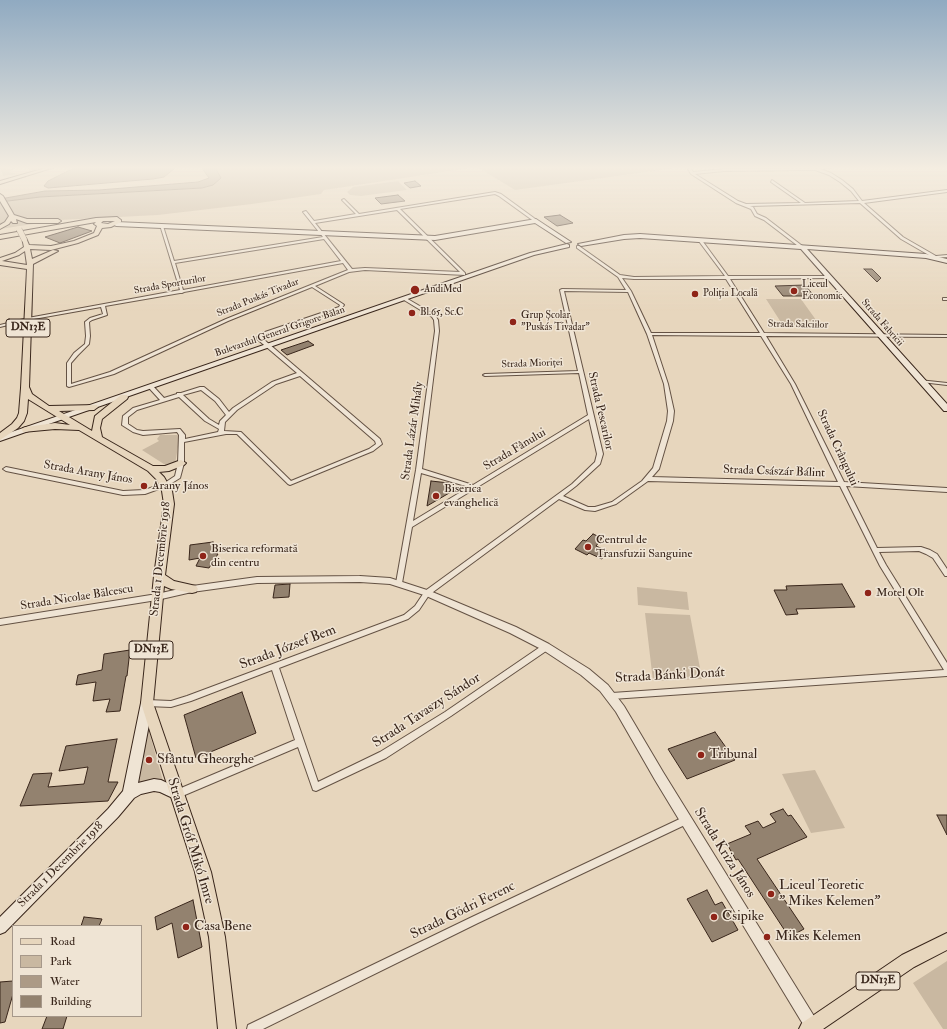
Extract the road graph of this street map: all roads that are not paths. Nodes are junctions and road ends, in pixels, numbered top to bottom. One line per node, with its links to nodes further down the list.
1 (307, 215): 10 (street)
2 (352, 215): 10 (street)
3 (404, 215): 18 (street)
4 (527, 215): 9 (street)
5 (756, 215): 23 (street)
6 (875, 215): 25 (street)
7 (12, 216): 8 (main road); 15 (main road); 22 (main road, DN13E, bridge)
8 (108, 219): 11 (main road); 12 (main road); 13 (main road)
9 (536, 221): 18 (main road); 20 (main road)
10 (313, 222): 16 (street)
11 (115, 224): 13 (main road); 14 (main road); 30 (main road)
12 (63, 225): 13 (main road); 17 (main road)
13 (99, 225): 22 (main road)
14 (161, 226): 16 (main road); 28 (street)
15 (0, 227)
16 (323, 235): 18 (main road); 28 (street); 29 (street)
17 (0, 237)
18 (427, 238): 32 (street)
19 (700, 240): 21 (main road); 23 (main road); 33 (street, Strada Crângului)
20 (568, 244): 21 (main road); 32 (main road, Bulevardul General Grigore Bălan)
21 (580, 245): 35 (street)
22 (27, 247): 26 (main road); 30 (main road, DN13E)
23 (803, 248): 25 (main road); 34 (main road, Strada Fabricii)
24 (947, 256): 25 (street)
25 (935, 257): 27 (main road)
26 (0, 261): 30 (main road)
27 (947, 261)
28 (173, 262): 38 (street)
29 (343, 262): 31 (street); 38 (street, Strada Sporturilor)
30 (30, 266): 41 (main road, DN13E)
31 (351, 271): 32 (street, Strada Puskás Tivadar); 36 (street, Strada Puskás Tivadar)
32 (465, 275): 39 (main road, Bulevardul General Grigore Bălan)
33 (727, 277): 34 (street); 35 (street); 44 (street, Strada Crângului)
34 (829, 277): 45 (main road, Strada Fabricii)
35 (620, 278): 37 (street)
36 (313, 286): 40 (street, Strada Puskás Tivadar); 47 (street)
37 (629, 291): 43 (street); 48 (street, Strada Pescarilor)
38 (182, 292): 40 (street, Strada Sporturilor)
39 (405, 299): 47 (main road, Bulevardul General Grigore Bălan); 73 (street, Strada Lázár Mihály)
40 (103, 306): 41 (street, Strada Sporturilor)
41 (28, 319): 42 (street, Strada Sporturilor); 53 (main road, DN13E)
42 (0, 326)
43 (649, 334): 44 (street, Strada Salciilor); 74 (street)
44 (762, 334): 45 (street, Strada Salciilor); 75 (street, Strada Crângului)
45 (880, 335): 46 (street, Strada Salciilor); 51 (main road, Strada Fabricii)
46 (947, 336)
47 (268, 347): 49 (street); 54 (main road, Bulevardul General Grigore Bălan)
48 (580, 372): 50 (street, Strada Mioriței); 62 (street, Strada Pescarilor)
49 (300, 374): 61 (street); 66 (street)
50 (485, 375)
51 (920, 381): 52 (street); 60 (main road, Strada Fabricii)
52 (947, 384)
53 (25, 387): 58 (main road, Strada 1 Decembrie 1918 / DN13E); 68 (main road)
54 (152, 387): 56 (main road, Bulevardul General Grigore Bălan); 57 (street)
55 (179, 394): 57 (street); 61 (street); 66 (street)
56 (124, 397): 59 (main road, Bulevardul General Grigore Bălan); 67 (main road)
57 (162, 400): 69 (street)
58 (45, 407): 59 (main road); 63 (main road, Strada 1 Decembrie 1918 / DN13E)
59 (94, 407): 63 (main road, Bulevardul General Grigore Bălan)
60 (947, 409)
61 (228, 414): 66 (street)
62 (590, 416): 77 (street, Strada Fânului); 79 (street, Strada Pescarilor)
63 (64, 418): 64 (main road, Strada 1 Decembrie 1918 / DN13E); 65 (main road, Bulevardul General Grigore Bălan)
64 (84, 429): 65 (main road); 67 (main road, Strada 1 Decembrie 1918 / DN13E)
65 (26, 430): 68 (main road, Bulevardul General Grigore Bălan)
66 (221, 430): 69 (street)
67 (98, 437): 72 (main road, Strada 1 Decembrie 1918 / DN13E)
68 (0, 438)
69 (182, 441): 70 (street)
70 (181, 464): 72 (main road); 76 (street)
71 (6, 469): 76 (street, Strada Arany János)
72 (151, 469): 76 (main road, Strada 1 Decembrie 1918 / DN13E)
73 (419, 470): 77 (street); 80 (street, Strada Lázár Mihály)
74 (648, 479): 75 (street, Strada Császár Bálint); 79 (street)
75 (842, 484): 78 (street, Strada Császár Bálint); 81 (street, Strada Crângului)
76 (165, 485): 83 (main road, Strada 1 Decembrie 1918 / DN13E)
77 (475, 487): 80 (street, Strada Fânului)
78 (947, 490)
79 (559, 497): 86 (street, Strada Pescarilor)
80 (409, 526): 84 (street, Strada Lázár Mihály)
81 (875, 550): 82 (street); 91 (street, Strada Crângului)
82 (947, 574)
83 (159, 576): 85 (main road); 87 (main road, Strada 1 Decembrie 1918 / DN13E)
84 (400, 583): 85 (street); 86 (street, Strada Bánki Donát)
85 (192, 588): 87 (street)
86 (427, 593): 89 (street, Strada Bánki Donát); 90 (street, Strada József Bem)
87 (157, 597): 88 (street, Strada Nicolae Bălcescu); 94 (main road, Strada 1 Decembrie 1918 / DN13E)
88 (0, 622)
89 (546, 647): 93 (street, Strada Bánki Donát); 95 (street, Strada Tavaszy Sándor)
90 (275, 667): 94 (street, Strada József Bem); 95 (street)
91 (947, 669)
92 (947, 673): 93 (street, Strada Bánki Donát)
93 (612, 696): 98 (street, Strada Kriza János)
94 (147, 703): 96 (main road, Strada 1 Decembrie 1918 / DN13E); 97 (main road, Strada Gróf Mikó Imre / DN13E)
95 (300, 742): 97 (street)
96 (129, 794): 97 (main road); 99 (main road, Strada 1 Decembrie 1918)
97 (177, 794): 102 (main road, Strada Gróf Mikó Imre / DN13E)
98 (686, 820): 101 (street, Strada Kriza János); 103 (street, Strada Gödri Ferenc)
99 (0, 927)
100 (947, 941): 101 (main road, DN13E)
101 (810, 1027)
102 (227, 1029)
103 (252, 1029)

